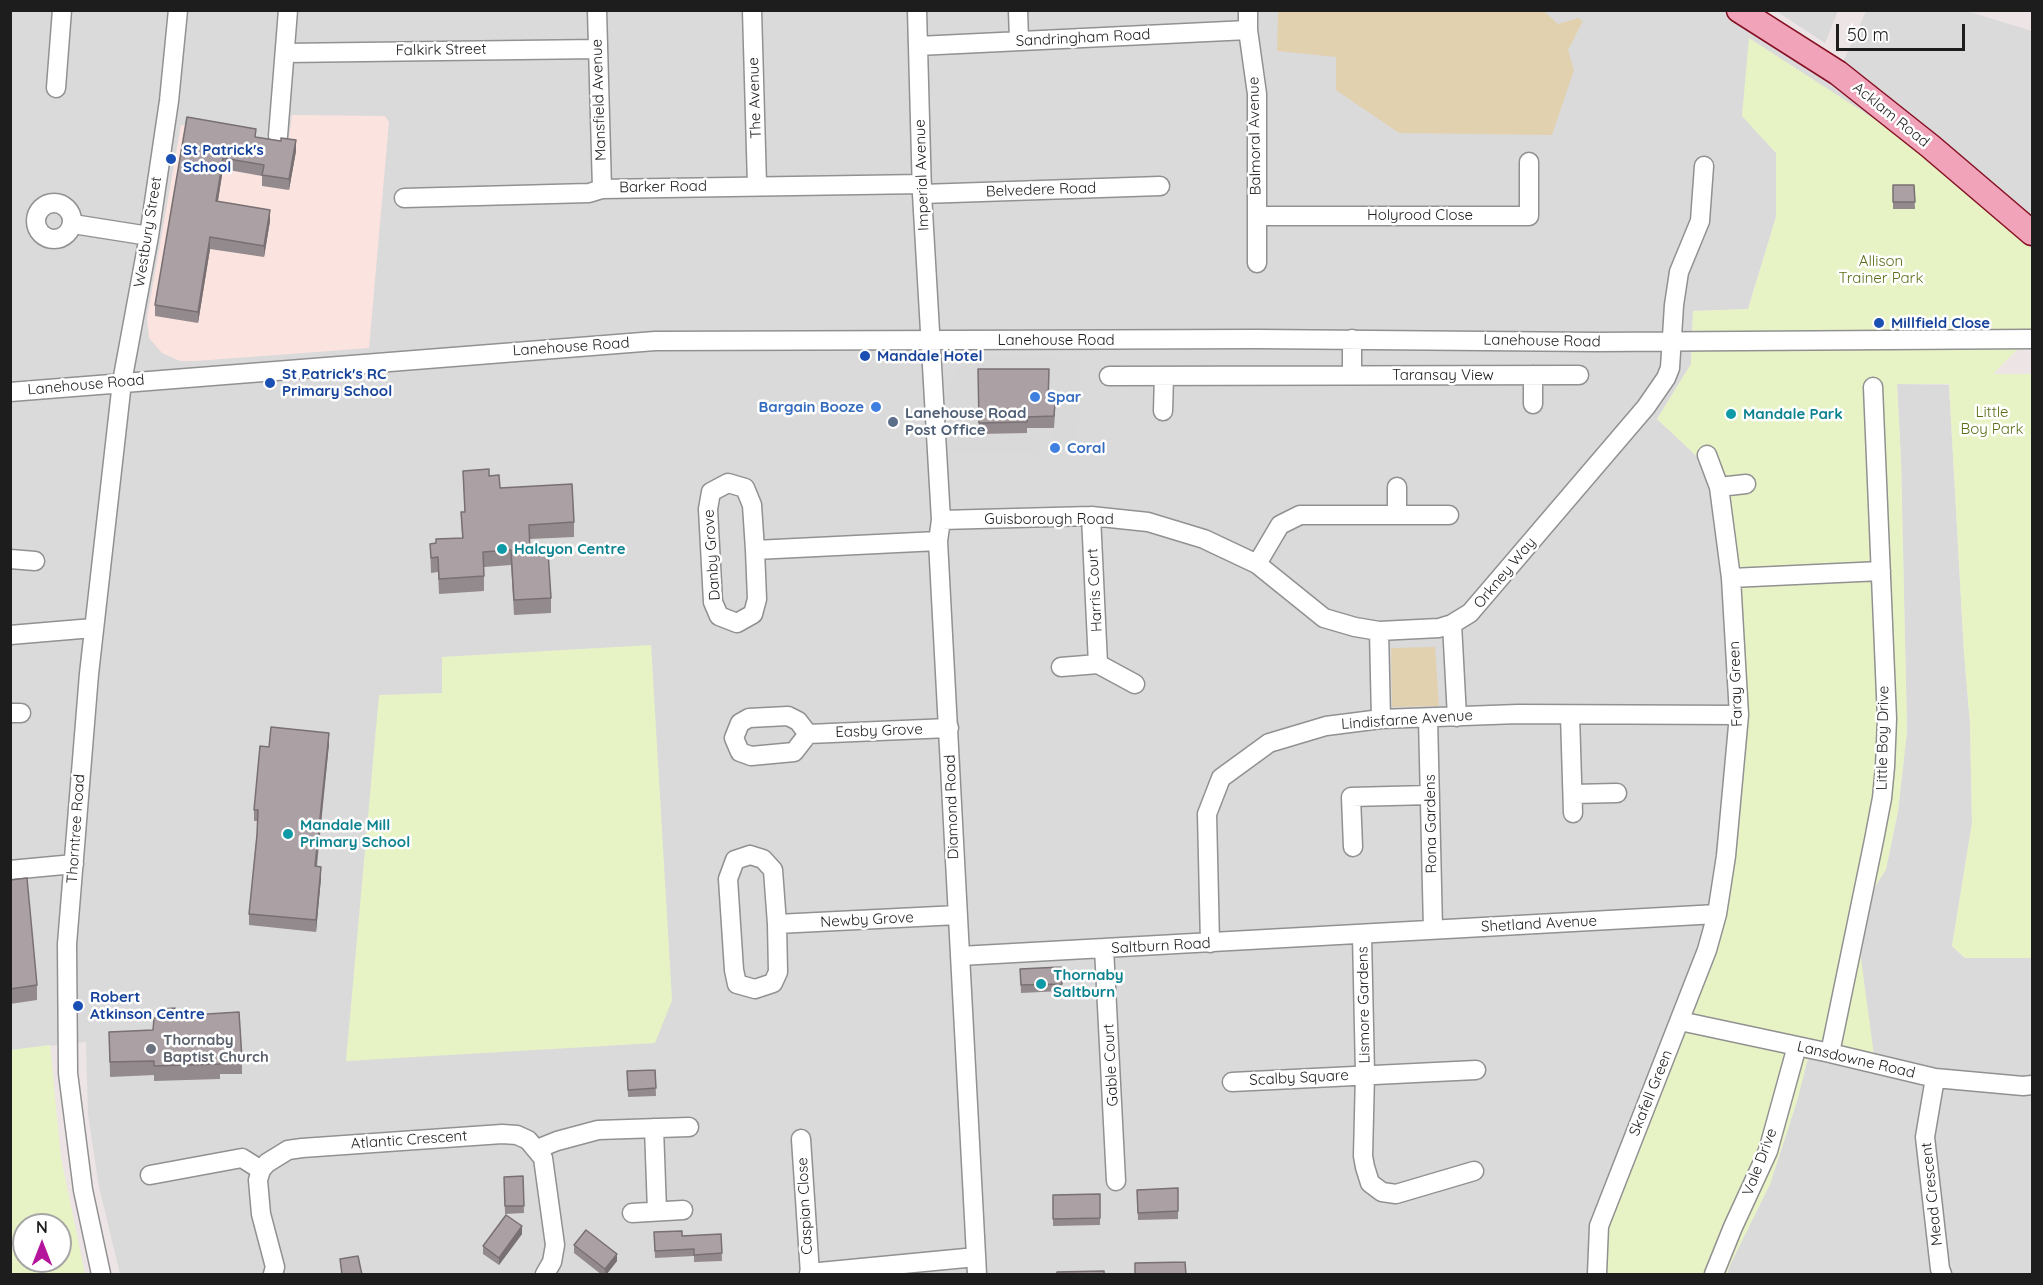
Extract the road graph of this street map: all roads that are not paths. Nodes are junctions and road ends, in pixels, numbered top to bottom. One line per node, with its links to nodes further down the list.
1 (62, 10): 15 (street)
2 (178, 10): 27 (street, Westbury Street)
3 (288, 10): 14 (street)
4 (597, 10): 13 (street, Mansfield Avenue)
5 (753, 10): 19 (street, The Avenue)
6 (917, 10): 12 (street, Imperial Avenue)
7 (1018, 10): 11 (street)
8 (1248, 10): 10 (street, Balmoral Avenue)
9 (1739, 10): 26 (main road, Acklam Road)
10 (1248, 30): 11 (street, Sandringham Road); 24 (street, Balmoral Avenue)
11 (1019, 40): 12 (street, Sandringham Road)
12 (918, 46): 22 (street, Imperial Avenue)
13 (598, 49): 14 (street, Falkirk Street); 21 (street, Mansfield Avenue)
14 (285, 53): 16 (street)
15 (56, 88)
16 (278, 136)
17 (1529, 162): 24 (street, Holyrood Close)
18 (1704, 166): 32 (street)
19 (757, 185): 21 (street, Barker Road); 22 (street, Barker Road)
20 (1160, 186): 22 (street, Belvedere Road)
21 (602, 189): 23 (street, Barker Road)
22 (922, 189): 29 (street, Imperial Avenue)
23 (404, 198)
24 (1257, 216): 28 (street, Balmoral Avenue)
25 (73, 224): 27 (street)
26 (2032, 233)
27 (149, 236): 38 (street, Westbury Street)
28 (1257, 263)
29 (930, 339): 30 (street, Lanehouse Road); 38 (street, Lanehouse Road); 50 (street, Diamond Road)
30 (1352, 339): 32 (street, Lanehouse Road); 33 (street)
31 (2032, 339): 32 (street, Lanehouse Road)
32 (1671, 341): 58 (street, Orkney Way)
33 (1352, 375): 34 (street, Taransay View); 37 (street, Taransay View)
34 (1533, 375): 35 (street, Taransay View); 41 (street)
35 (1579, 375)
36 (1109, 376): 37 (street, Taransay View)
37 (1164, 376): 42 (street)
38 (122, 382): 40 (street, Lanehouse Road); 59 (street, Thorntree Road)
39 (1873, 387): 56 (street, Little Boy Drive)
40 (10, 392)
41 (1533, 404)
42 (1163, 411)
43 (1707, 455): 46 (street, Faray Green)
44 (1746, 484): 46 (street)
45 (1397, 488): 47 (street)
46 (1719, 488): 57 (street, Faray Green)
47 (1397, 515): 48 (street); 55 (street)
48 (1449, 515)
49 (1091, 516): 50 (street, Guisborough Road); 55 (street, Guisborough Road); 62 (street, Harris Court)
50 (941, 520): 51 (street, Diamond Road)
51 (938, 541): 52 (street); 70 (street, Diamond Road)
52 (755, 550): 52 (street, Danby Grove)
53 (10, 559): 54 (street)
54 (35, 561)
55 (1257, 564): 60 (street, Orkney Way)
56 (1881, 571): 57 (street); 89 (street, Little Boy Drive)
57 (1731, 578): 66 (street, Faray Green)
58 (1452, 624): 60 (street, Orkney Way); 67 (street)
59 (93, 628): 61 (street); 77 (street, Thorntree Road)
60 (1378, 631): 69 (street)
61 (10, 635)
62 (1098, 664): 63 (street); 64 (street)
63 (1061, 667)
64 (1135, 684)
65 (1570, 715): 66 (street, Lindisfarne Avenue); 67 (street, Lindisfarne Avenue); 73 (street)
66 (1739, 715): 80 (street, Faray Green)
67 (1457, 717): 68 (street, Lindisfarne Avenue)
68 (1428, 718): 69 (street, Lindisfarne Avenue); 74 (street, Rona Gardens)
69 (1380, 719): 84 (street, Lindisfarne Avenue)
70 (949, 728): 71 (street, Easby Grove); 79 (street, Diamond Road)
71 (808, 734)
72 (1617, 793): 73 (street)
73 (1573, 794): 75 (street)
74 (1430, 795): 76 (street); 82 (street, Rona Gardens)
75 (1573, 813)
76 (1353, 847)
77 (74, 864): 78 (street); 109 (street, Thorntree Road)
78 (10, 870)
79 (958, 915): 81 (street, Newby Grove); 86 (street, Diamond Road)
80 (1717, 915): 82 (street, Shetland Avenue); 87 (street, Skafell Green)
81 (777, 924): 81 (street)
82 (1432, 929): 83 (street, Shetland Avenue)
83 (1362, 935): 84 (street, Saltburn Road); 91 (street, Lismore Gardens)
84 (1210, 943): 85 (street, Saltburn Road)
85 (1104, 948): 86 (street, Saltburn Road); 102 (street, Gable Court)
86 (960, 956): 106 (street, Diamond Road)
87 (1680, 1021): 88 (street, Lansdowne Road); 112 (street, Skafell Green)
88 (1797, 1046): 89 (street, Lansdowne Road); 113 (street, Vale Drive)
89 (1830, 1053): 92 (street, Lansdowne Road)
90 (1476, 1070): 91 (street, Scalby Square)
91 (1365, 1074): 93 (street, Scalby Square); 100 (street, Scalby Square)
92 (1935, 1078): 94 (street, Lansdowne Road); 107 (street, Mead Crescent)
93 (1232, 1082)
94 (2032, 1085)
95 (689, 1126): 96 (street)
96 (654, 1128): 98 (street); 104 (street)
97 (801, 1139): 108 (street, Caspian Close)
98 (537, 1149): 99 (street, Atlantic Crescent); 111 (street)
99 (261, 1170): 101 (street); 110 (street)
100 (1474, 1172)
101 (150, 1175)
102 (1116, 1181)
103 (683, 1210): 104 (street)
104 (657, 1211): 105 (street)
105 (632, 1213)
106 (977, 1266): 108 (street)
107 (1937, 1273)
108 (809, 1274)
109 (101, 1275)
110 (273, 1275)
111 (544, 1275)
112 (1597, 1275)
113 (1714, 1275)

